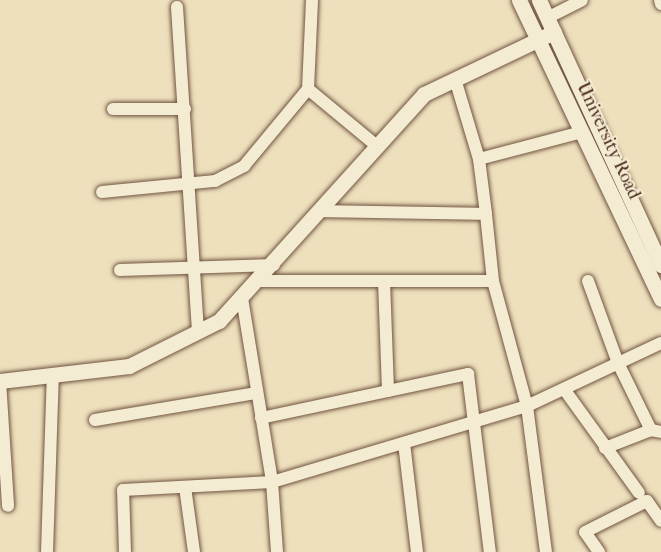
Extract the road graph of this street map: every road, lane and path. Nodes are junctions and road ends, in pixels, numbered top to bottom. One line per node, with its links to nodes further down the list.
1 (312, 0): 10 (street)
2 (519, 0): 8 (street, University Road)
3 (539, 0): 6 (street, University Road)
4 (582, 0): 6 (street)
5 (177, 7): 12 (street)
6 (547, 18): 7 (street, University Road)
7 (554, 32): 8 (street); 21 (street, University Road)
8 (538, 42): 9 (street); 13 (street, University Road)
9 (455, 79): 14 (street); 15 (street)
10 (308, 89): 14 (street); 16 (street)
11 (113, 109): 12 (street)
12 (185, 109): 16 (street)
13 (582, 132): 15 (street); 29 (street, University Road)
14 (378, 147): 18 (street)
15 (479, 159): 19 (street)
16 (191, 185): 17 (street); 22 (street)
17 (102, 192)
18 (322, 211): 19 (street); 20 (street)
19 (486, 214): 26 (street)
20 (274, 265): 22 (street); 24 (street)
21 (661, 265)
22 (196, 266): 23 (street); 30 (street)
23 (120, 270)
24 (260, 281): 25 (street); 28 (street)
25 (384, 281): 26 (street); 36 (street)
26 (493, 281): 38 (street)
27 (588, 281): 32 (street)
28 (242, 298): 30 (street); 37 (street)
29 (661, 299)
30 (198, 331): 33 (street)
31 (661, 343): 32 (street)
32 (618, 363): 35 (street); 42 (street)
33 (53, 374): 34 (street); 50 (street)
34 (0, 381): 48 (street)
35 (564, 389): 38 (street); 44 (street)
36 (388, 391): 39 (street); 41 (street)
37 (257, 393): 39 (street); 40 (street)
38 (527, 406): 41 (street); 56 (street)
39 (261, 418): 45 (street)
40 (95, 420)
41 (475, 422): 43 (street); 55 (street)
42 (656, 431): 44 (street)
43 (404, 443): 45 (street); 54 (street)
44 (605, 448): 47 (street)
45 (272, 482): 46 (street); 53 (street)
46 (185, 487): 51 (street); 52 (street)
47 (639, 493)
48 (8, 506)
49 (661, 521): 57 (street)
50 (47, 552)
51 (125, 552)
52 (194, 552)
53 (277, 552)
54 (417, 552)
55 (490, 552)
56 (546, 552)
57 (599, 552)

